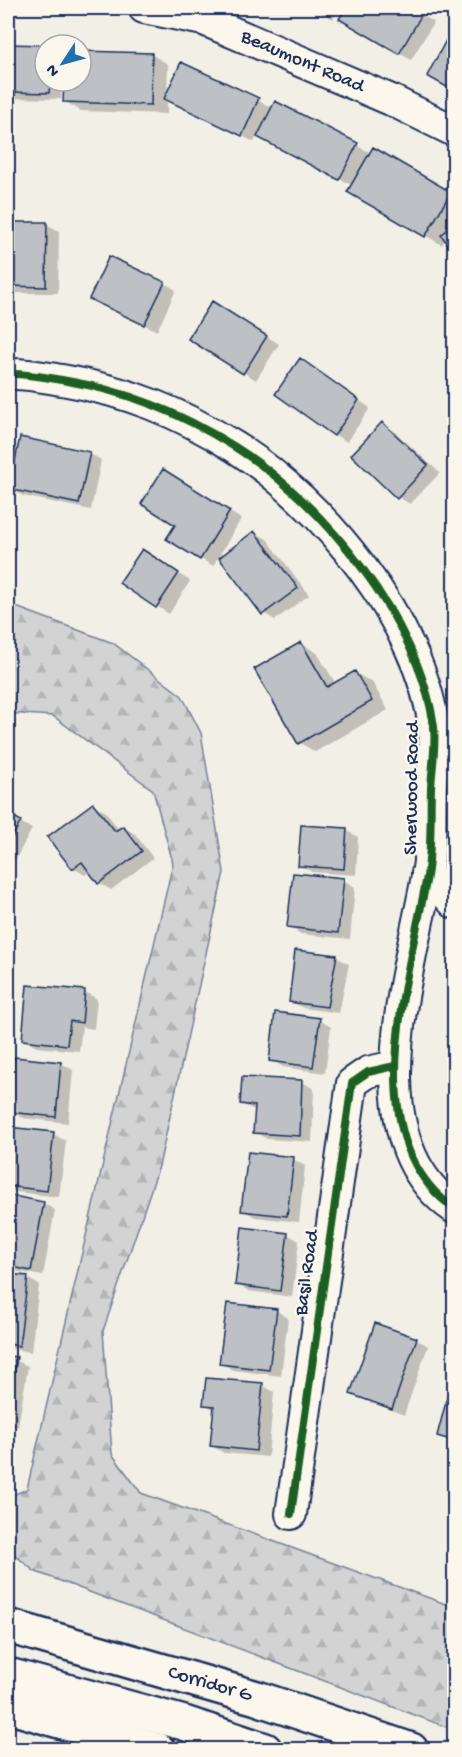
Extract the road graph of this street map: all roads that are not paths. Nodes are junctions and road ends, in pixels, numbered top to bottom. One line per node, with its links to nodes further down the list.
1 (144, 8): 2 (street, Beaumont Road)
2 (454, 131)
3 (8, 374): 4 (street, Sherwood Road)
4 (427, 873): 5 (street); 6 (street, Sherwood Road)
5 (454, 903)
6 (395, 1066): 7 (street, Sherwood Road); 8 (street, Basil Road)
7 (454, 1208)
8 (291, 1514)
9 (8, 1626): 14 (highway, Corridor G)
10 (8, 1675): 13 (highway)
11 (8, 1706): 12 (highway)
12 (158, 1749)
13 (265, 1749)
14 (411, 1749)

